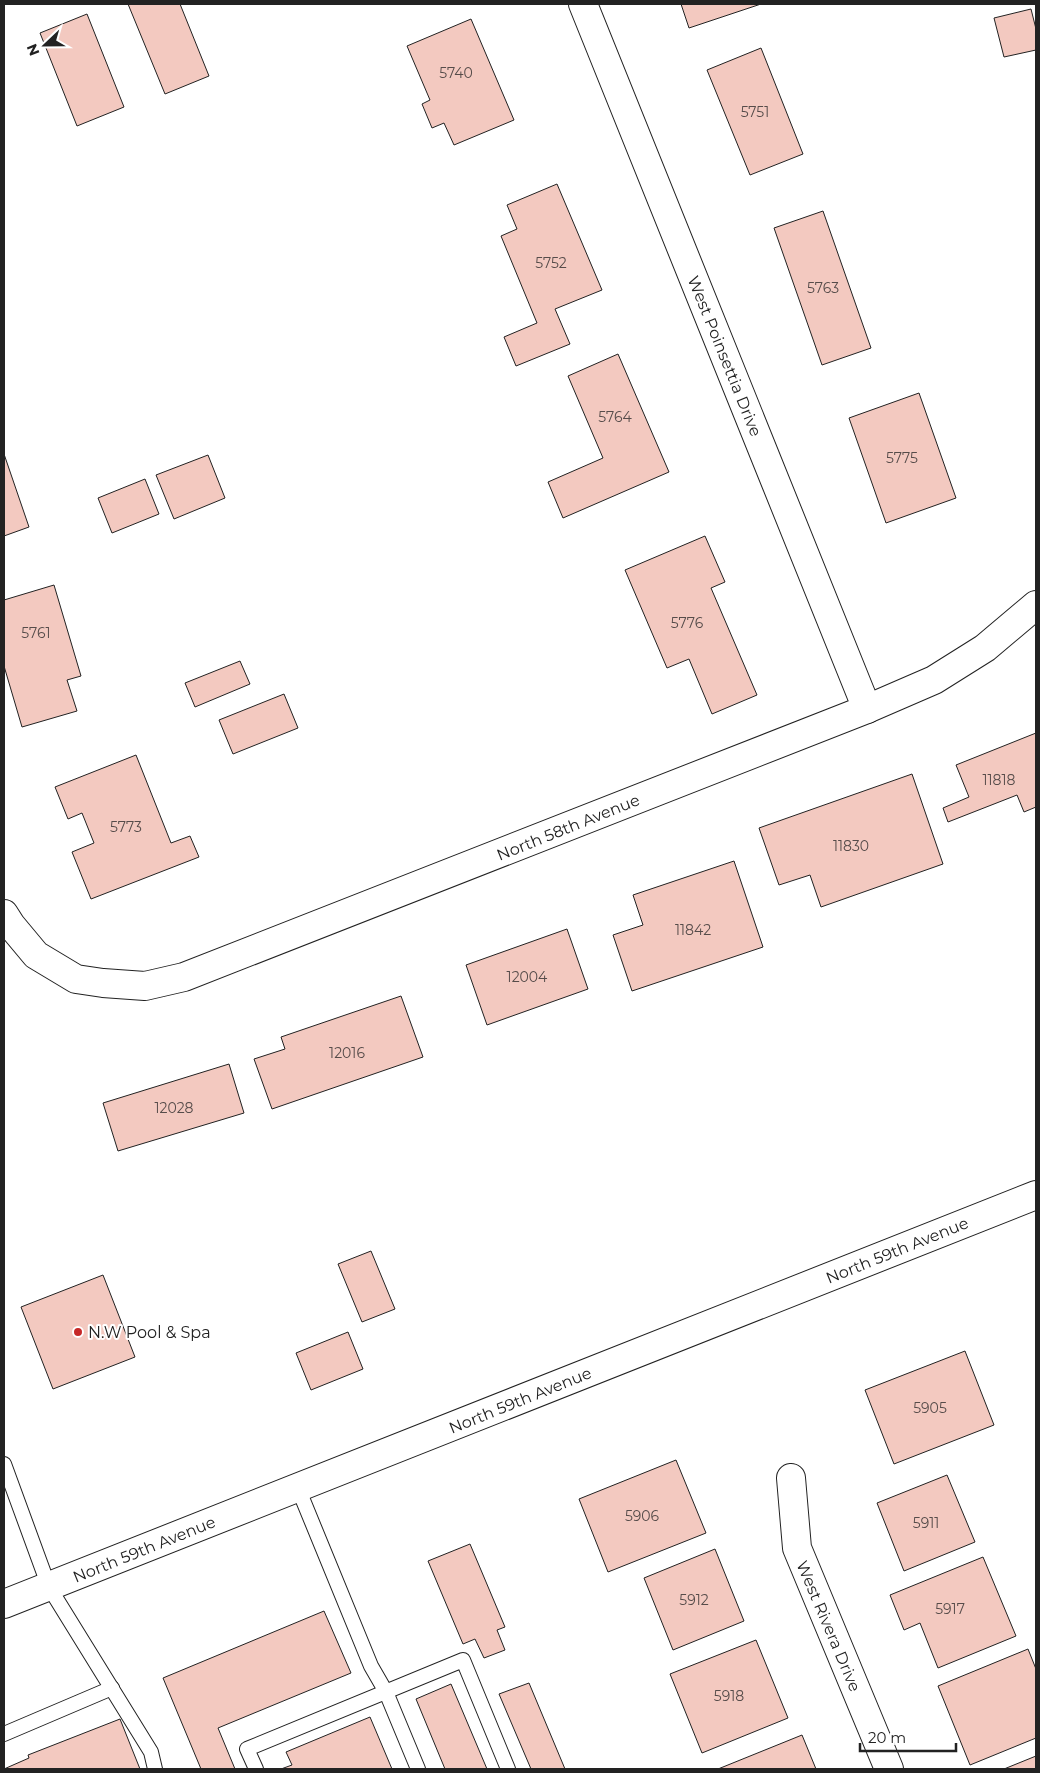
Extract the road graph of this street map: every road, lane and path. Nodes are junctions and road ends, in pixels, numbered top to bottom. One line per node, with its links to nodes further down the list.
1 (583, 4): 3 (street, West Poinsettia Drive)
2 (1036, 605): 3 (street, North 58th Avenue)
3 (868, 709): 4 (street, North 58th Avenue)
4 (4, 914)
5 (1036, 1195): 8 (street, North 59th Avenue)
6 (5, 1472): 9 (lane)
7 (791, 1478): 18 (street, West Rivera Drive)
8 (298, 1488): 9 (street, North 59th Avenue); 12 (lane)
9 (49, 1587): 10 (street, North 59th Avenue); 11 (lane)
10 (4, 1604)
11 (112, 1688): 13 (lane); 14 (lane)
12 (386, 1692): 15 (lane); 16 (lane); 17 (lane)
13 (4, 1734)
14 (155, 1769)
15 (256, 1769)
16 (418, 1769)
17 (508, 1769)
18 (889, 1769)

